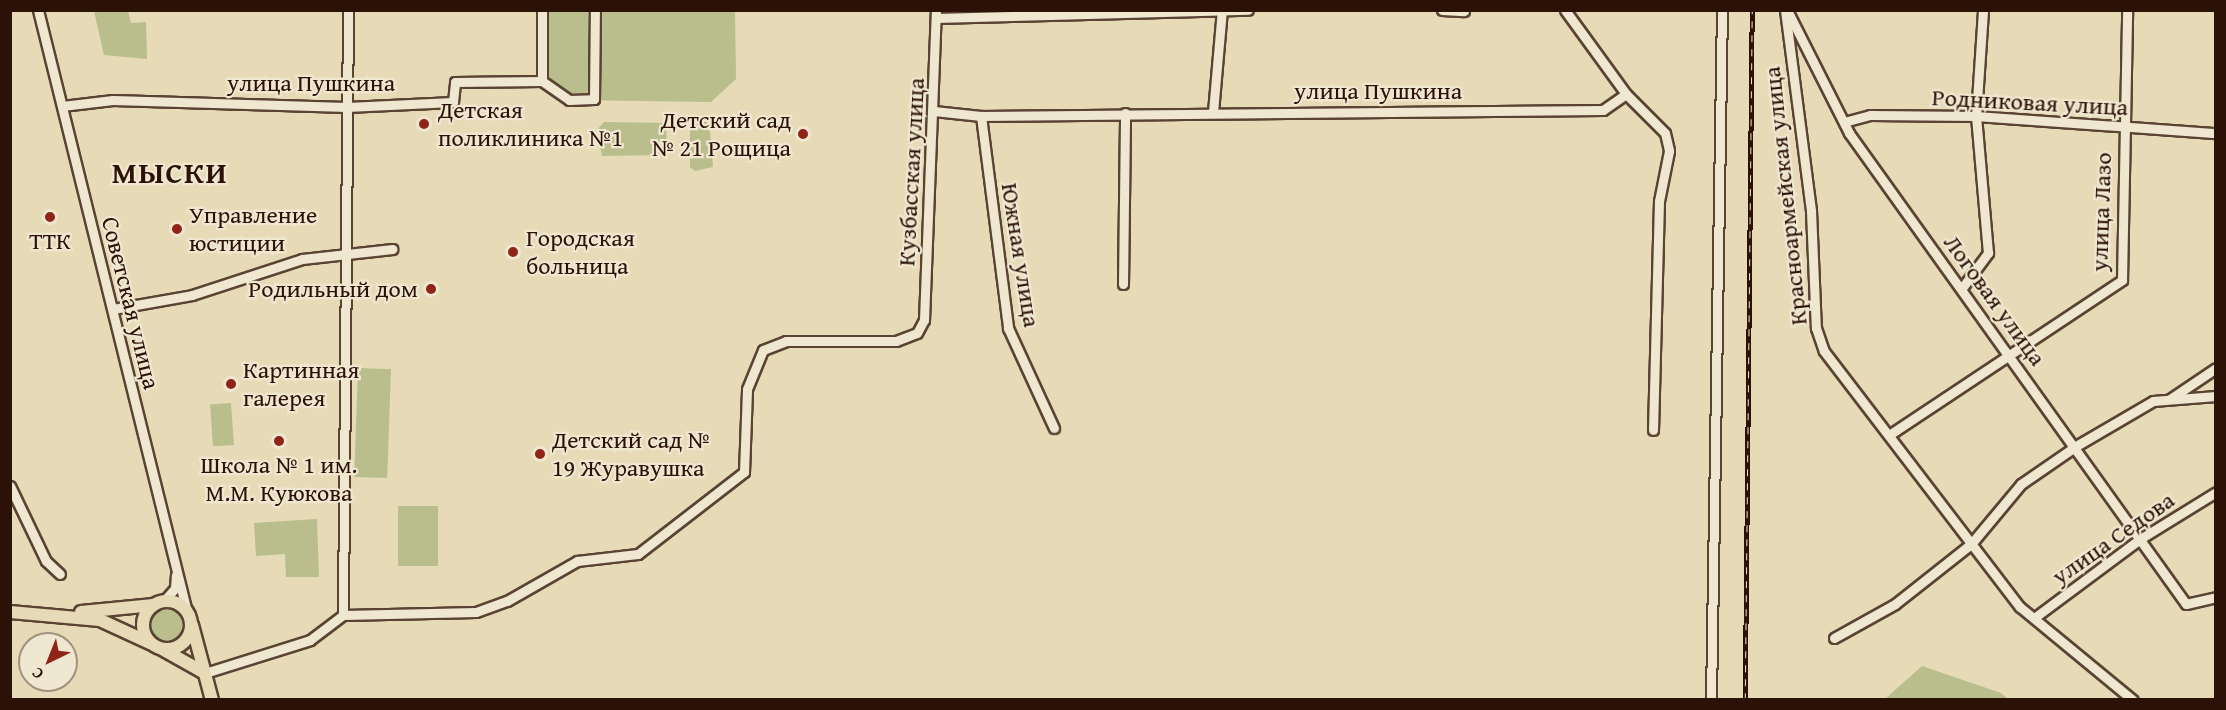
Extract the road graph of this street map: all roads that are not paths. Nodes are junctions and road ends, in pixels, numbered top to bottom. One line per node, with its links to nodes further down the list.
1 (38, 10): 17 (street, Советская улица)
2 (348, 10): 18 (street)
3 (542, 10): 15 (street)
4 (595, 10): 15 (street)
5 (1248, 10): 12 (street)
6 (1442, 10): 13 (street)
7 (1565, 10): 16 (street)
8 (1722, 10): 57 (street)
9 (1786, 10): 24 (street, Логовая улица); 38 (street, Красноармейская улица)
10 (1983, 10): 23 (street)
11 (2127, 10): 25 (street, улица Лазо)
12 (1222, 11): 14 (street); 20 (street)
13 (1464, 11)
14 (936, 14): 19 (street, Кузбасская улица)
15 (542, 81): 18 (street, улица Пушкина)
16 (1626, 94): 20 (street, улица Пушкина); 37 (street)
17 (62, 106): 18 (street, улица Пушкина); 31 (street, Советская улица)
18 (347, 107): 28 (street)
19 (934, 111): 22 (street, улица Пушкина); 50 (street, Кузбасская улица)
20 (1213, 112): 21 (street, улица Пушкина)
21 (1125, 113): 22 (street, улица Пушкина); 29 (street)
22 (981, 116): 36 (street, Южная улица)
23 (1976, 116): 24 (street, Родниковая улица); 25 (street, Родниковая улица); 30 (street)
24 (1844, 122): 30 (street, Логовая улица)
25 (2123, 126): 26 (street, Родниковая улица); 32 (street, улица Лазо)
26 (2216, 133)
27 (392, 249): 28 (street)
28 (346, 257): 31 (street); 50 (street)
29 (1123, 284)
30 (1962, 288): 32 (street, Логовая улица)
31 (113, 309): 44 (street, Советская улица)
32 (2012, 356): 38 (street, улица Лазо); 39 (street, Логовая улица)
33 (2216, 368): 35 (street)
34 (2216, 396): 35 (street)
35 (2170, 399): 39 (street)
36 (1054, 428)
37 (1653, 430)
38 (1889, 435): 43 (street, Красноармейская улица)
39 (2076, 446): 42 (street, Логовая улица); 43 (street)
40 (10, 486): 45 (street)
41 (2216, 492): 42 (street, улица Седова)
42 (2140, 539): 46 (street, Логовая улица); 52 (street, улица Седова)
43 (1971, 544): 52 (street, Красноармейская улица); 53 (street)
44 (177, 569): 47 (street); 51 (street, Советская улица)
45 (60, 574)
46 (2216, 597)
47 (158, 603): 49 (main road); 51 (main road); 54 (main road)
48 (10, 612): 49 (main road)
49 (68, 614): 54 (main road)
50 (343, 615): 55 (street)
51 (189, 617): 54 (main road); 55 (main road)
52 (2034, 618): 58 (street, Красноармейская улица)
53 (1834, 638)
54 (158, 647): 55 (main road)
55 (205, 673): 56 (main road)
56 (212, 699)
57 (1711, 699)
58 (2133, 699)

